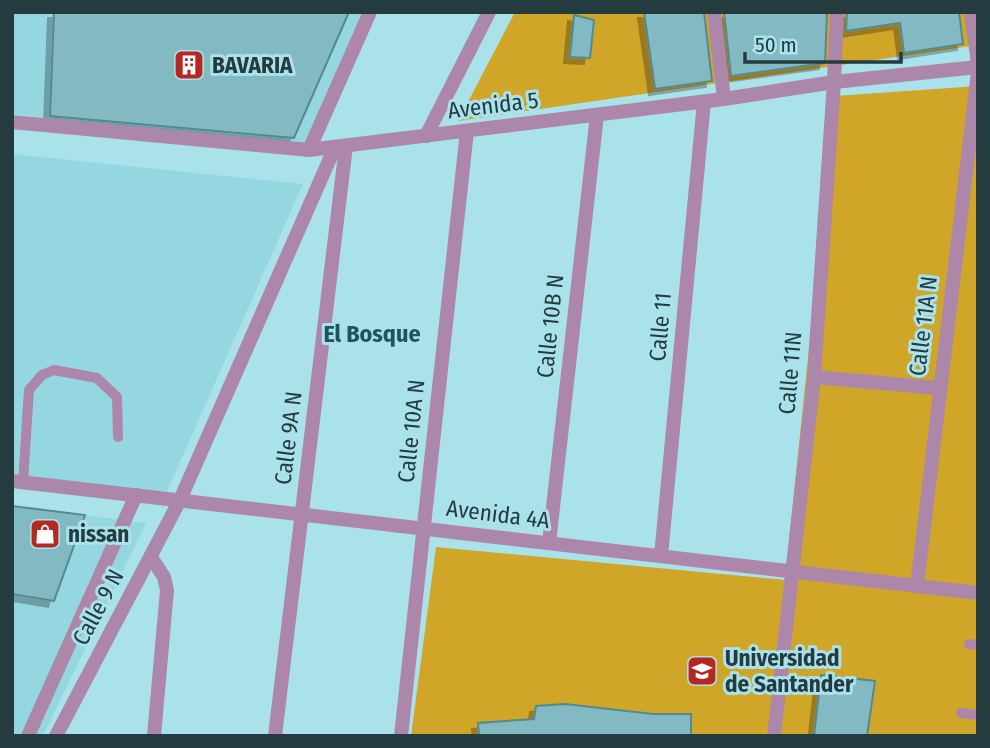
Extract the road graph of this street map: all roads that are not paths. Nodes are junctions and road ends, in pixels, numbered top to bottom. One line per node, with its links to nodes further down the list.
1 (370, 12): 15 (street)
2 (489, 12): 13 (street)
3 (714, 12): 8 (street)
4 (837, 12): 7 (street, Calle 11N)
5 (971, 12): 6 (street, Calle 11A N)
6 (978, 67): 7 (street, Avenida 5); 17 (street, Calle 11A N)
7 (834, 82): 8 (street, Avenida 5); 16 (street, Calle 11N)
8 (724, 99): 9 (street, Avenida 5)
9 (704, 102): 10 (street, Avenida 5); 25 (street, Calle 11)
10 (597, 115): 12 (street, Avenida 5); 24 (street, Calle 10B N)
11 (12, 122): 15 (street, Avenida 5)
12 (467, 131): 13 (street, Avenida 5); 23 (street, Calle 10A N)
13 (426, 136): 14 (street, Avenida 5)
14 (341, 146): 15 (street, Avenida 5); 21 (street, Calle 9 N); 22 (street, Calle 9A N)
15 (309, 150)
16 (814, 377): 17 (street); 27 (street, Calle 11N)
17 (939, 388): 28 (street, Calle 11A N)
18 (118, 437): 19 (lane)
19 (17, 482): 20 (street, Avenida 4A)
20 (136, 495): 21 (street, Avenida 4A); 32 (street, Calle 9 N)
21 (180, 500): 22 (street, Avenida 4A); 26 (street, Calle 9 N)
22 (302, 514): 23 (street, Avenida 4A); 35 (street, Calle 9A N)
23 (423, 529): 24 (street, Avenida 4A); 36 (street, Calle 10A N)
24 (548, 543): 25 (street, Avenida 4A)
25 (661, 556): 27 (street, Avenida 4A)
26 (150, 557): 33 (street, Calle 9 N); 34 (street)
27 (792, 571): 28 (street, Avenida 4A); 37 (street, Calle 11N)
28 (917, 586): 29 (street, Avenida 4A)
29 (978, 593)
30 (961, 713): 31 (lane)
31 (978, 715)
32 (28, 736)
33 (56, 736)
34 (154, 736)
35 (275, 736)
36 (401, 736)
37 (774, 736)

